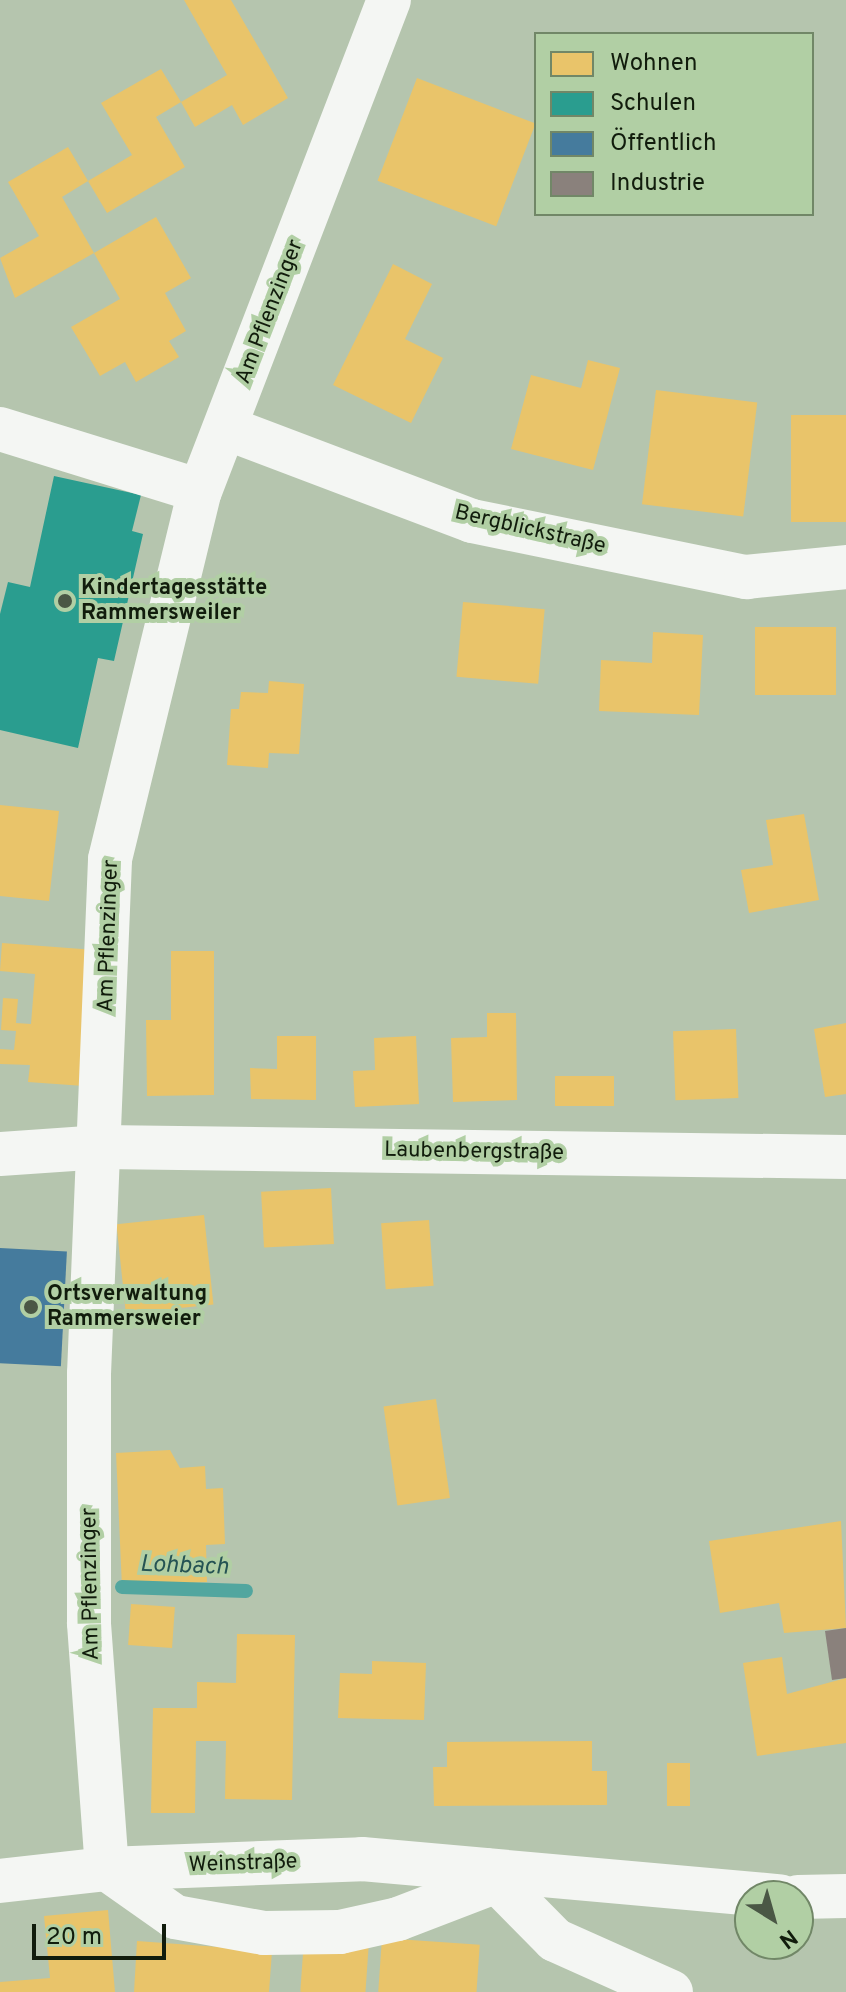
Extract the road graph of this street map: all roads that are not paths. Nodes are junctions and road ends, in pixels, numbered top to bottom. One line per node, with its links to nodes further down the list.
1 (389, 0): 2 (street, Am Pflenzinger)
2 (226, 428): 4 (street, Am Pflenzinger); 5 (street, Bergblickstraße)
3 (0, 429): 4 (street)
4 (200, 491): 6 (street, Am Pflenzinger)
5 (846, 567)
6 (102, 1147): 7 (street, Laubenbergstraße); 8 (street, Laubenbergstraße); 9 (street, Am Pflenzinger)
7 (0, 1154)
8 (846, 1157)
9 (107, 1869): 10 (street, Weinstraße); 10 (street); 11 (street, Weinstraße)
10 (491, 1876): 12 (street, Weinstraße); 15 (street)
11 (0, 1881)
12 (734, 1893)
13 (846, 1896): 14 (street)
14 (814, 1897)
15 (671, 1992)

